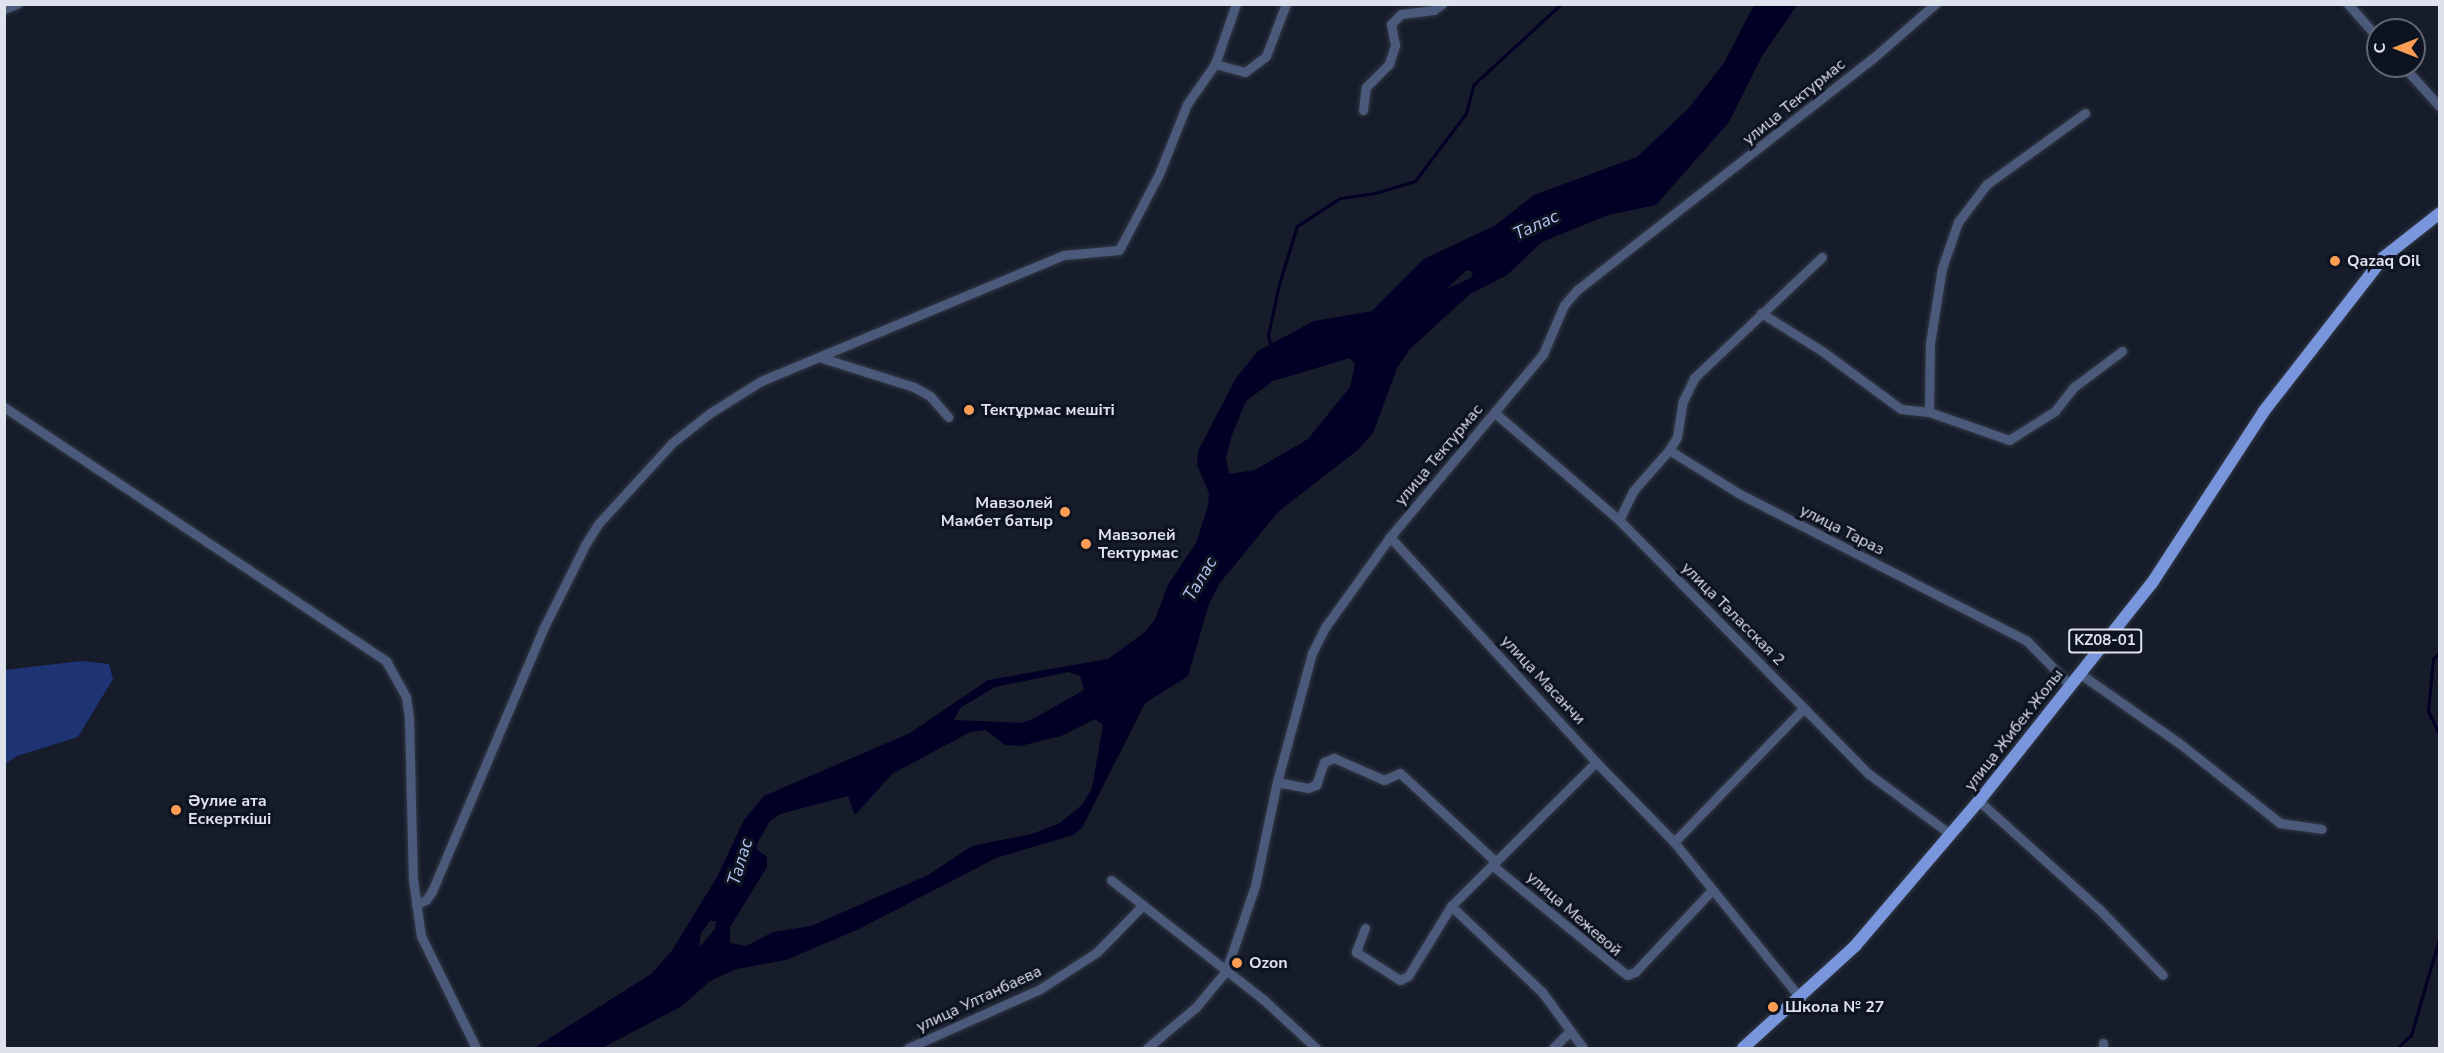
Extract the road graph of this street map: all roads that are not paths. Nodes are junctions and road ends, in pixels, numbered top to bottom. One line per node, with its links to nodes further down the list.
1 (17, 4): 7 (street)
2 (1236, 4): 9 (street)
3 (1286, 4): 9 (street)
4 (1442, 4): 12 (street)
5 (1935, 4): 21 (street, улица Тектурмас)
6 (2348, 4): 8 (street)
7 (4, 9)
8 (2366, 24)
9 (1215, 64): 18 (street)
10 (2414, 78): 11 (street)
11 (2439, 107)
12 (1363, 111)
13 (2085, 113): 20 (street)
14 (2439, 213): 26 (main road, улица Жибек Жолы / KZ08-01)
15 (1822, 256): 16 (street)
16 (1761, 313): 20 (street); 23 (street)
17 (2122, 351): 20 (street)
18 (822, 358): 22 (street); 38 (street)
19 (4, 407): 38 (street)
20 (1929, 412)
21 (1495, 413): 24 (street, улица Таласская 2); 25 (street, улица Тектурмас)
22 (948, 417)
23 (1669, 450): 24 (street); 27 (street, улица Тараз)
24 (1619, 520): 28 (street, улица Таласская 2)
25 (1390, 537): 29 (street, улица Масанчи); 30 (street, улица Тектурмас)
26 (2079, 673): 27 (main road, улица Жибек Жолы / KZ08-01); 32 (street)
27 (2070, 685): 31 (main road, улица Жибек Жолы / KZ08-01)
28 (1804, 708): 33 (street, улица Таласская 2); 34 (street)
29 (1596, 762): 34 (street, улица Масанчи); 35 (street)
30 (1277, 782): 35 (street); 42 (street, улица Тектурмас)
31 (1979, 801): 33 (main road, улица Жибек Жолы / KZ08-01); 43 (street)
32 (2322, 829)
33 (1950, 834): 44 (main road, улица Жибек Жолы / KZ08-01)
34 (1674, 842): 37 (street, улица Масанчи)
35 (1493, 863): 37 (street, улица Межевой); 40 (street)
36 (1112, 880): 39 (street)
37 (1712, 890): 44 (street, улица Масанчи)
38 (416, 904): 46 (street)
39 (1143, 905): 42 (street); 47 (street, улица Ултанбаева)
40 (1451, 906): 41 (street); 45 (street)
41 (1365, 928)
42 (1226, 971): 48 (street, улица Тектурмас); 49 (street)
43 (2163, 975)
44 (1801, 999): 52 (main road, улица Жибек Жолы / KZ08-01)
45 (1569, 1032): 50 (street); 51 (street)
46 (476, 1048)
47 (908, 1048)
48 (1147, 1048)
49 (1316, 1048)
50 (1553, 1048)
51 (1583, 1048)
52 (1743, 1048)

